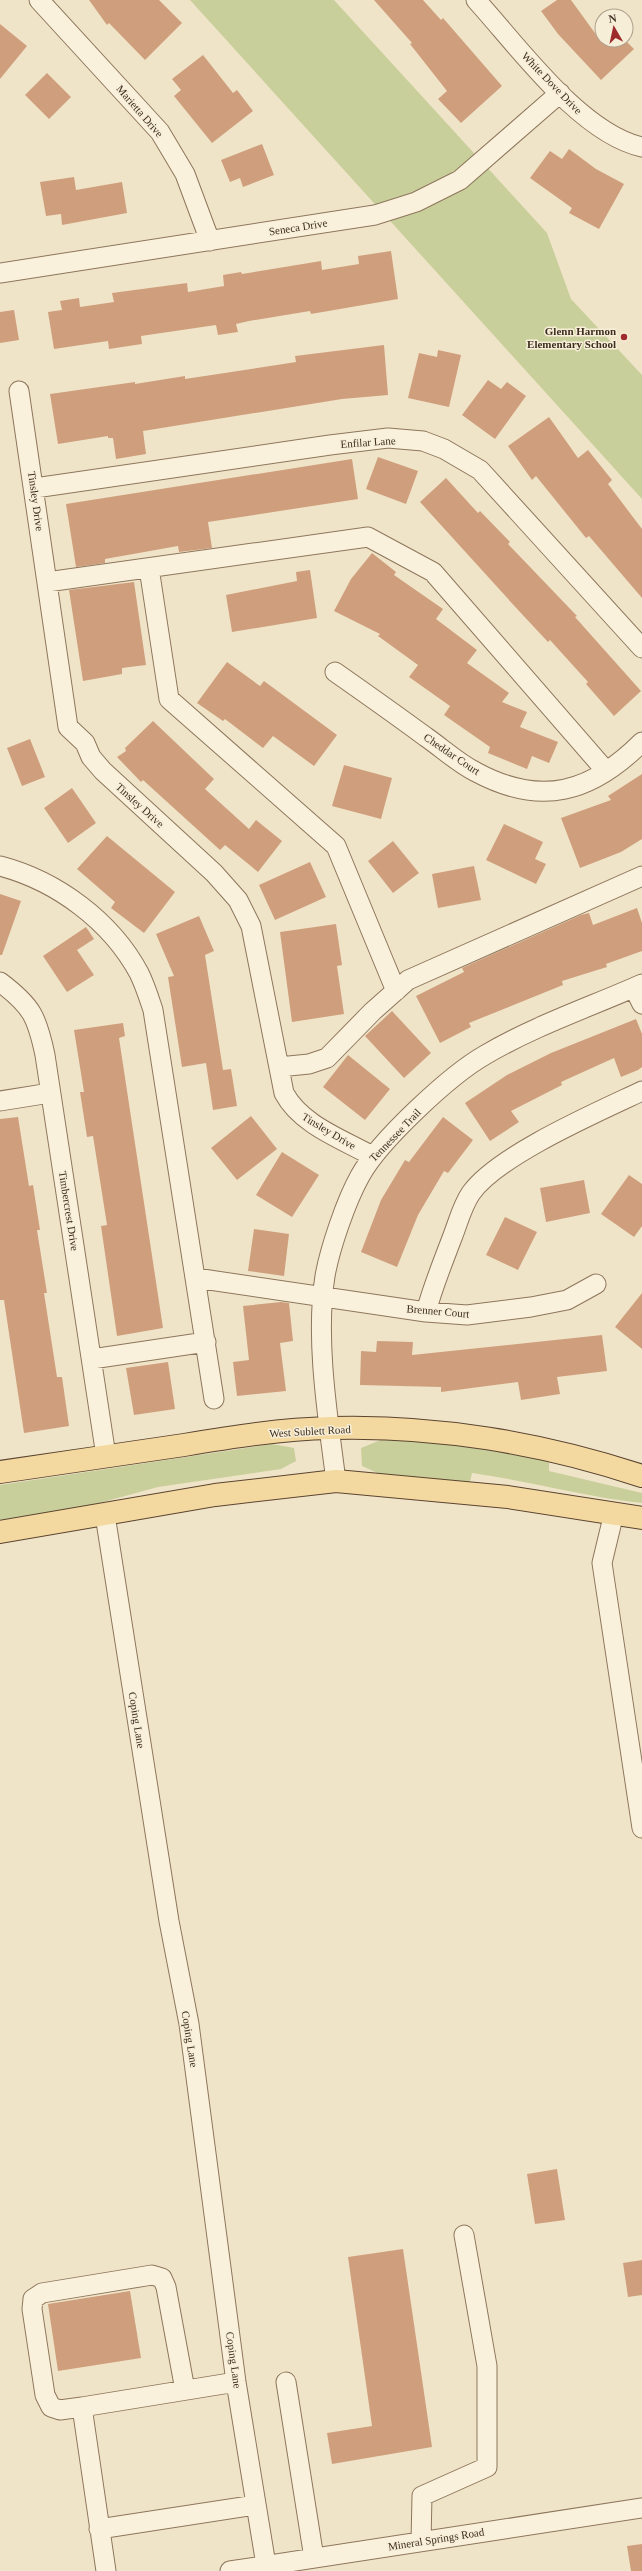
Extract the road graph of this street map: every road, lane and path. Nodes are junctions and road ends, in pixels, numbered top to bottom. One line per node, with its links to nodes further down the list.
1 (39, 0): 5 (street, Marietta Drive)
2 (476, 0): 3 (street, White Dove Drive)
3 (560, 93): 4 (street, White Dove Drive); 5 (street, Seneca Drive)
4 (642, 147)
5 (210, 241): 6 (street, Seneca Drive)
6 (0, 274)
7 (19, 391): 8 (street, Tinsley Drive)
8 (35, 488): 10 (street, Tinsley Drive); 11 (street, Enfilar Lane)
9 (150, 568): 10 (street); 14 (street); 19 (street)
10 (48, 582): 21 (street, Tinsley Drive)
11 (642, 648)
12 (335, 672): 14 (street, Cheddar Court)
13 (642, 742): 14 (street, Cheddar Court)
14 (606, 771)
15 (0, 866): 26 (street)
16 (642, 876): 19 (street)
17 (0, 982): 23 (street, Timbercrest Drive)
18 (638, 986): 20 (street); 25 (street, Tennessee Trail)
19 (396, 991): 21 (street)
20 (642, 1004)
21 (279, 1067): 25 (street, Tinsley Drive)
22 (642, 1091): 29 (street)
23 (50, 1093): 24 (street); 31 (street, Timbercrest Drive)
24 (0, 1101)
25 (372, 1156): 28 (street, Tennessee Trail)
26 (196, 1278): 28 (street, Brenner Court); 30 (street)
27 (596, 1284): 29 (street, Brenner Court)
28 (324, 1296): 29 (street, Brenner Court); 33 (street, Tennessee Trail)
29 (426, 1312)
30 (206, 1342): 31 (street); 32 (street)
31 (92, 1359): 34 (street, Timbercrest Drive)
32 (214, 1399)
33 (330, 1428): 34 (main road, West Sublett Road); 36 (main road, West Sublett Road); 37 (street, Tennessee Trail)
34 (106, 1456): 35 (main road, West Sublett Road)
35 (0, 1472)
36 (642, 1476)
37 (336, 1481): 38 (main road); 39 (main road)
38 (614, 1513): 40 (main road); 42 (street)
39 (104, 1515): 41 (main road); 44 (street, Coping Lane)
40 (642, 1518)
41 (0, 1532)
42 (642, 1828)
43 (464, 2235): 51 (street)
44 (236, 2382): 46 (street); 48 (street, Coping Lane)
45 (286, 2382): 52 (street)
46 (185, 2390): 47 (street); 47 (street)
47 (82, 2407): 50 (street)
48 (256, 2505): 50 (street); 53 (street, Coping Lane)
49 (642, 2508): 51 (street, Mineral Springs Road)
50 (99, 2529): 54 (street)
51 (421, 2541): 52 (street, Mineral Springs Road)
52 (314, 2558): 53 (street, Mineral Springs Road)
53 (266, 2565): 55 (street, Mineral Springs Road)
54 (106, 2571)
55 (230, 2571)

